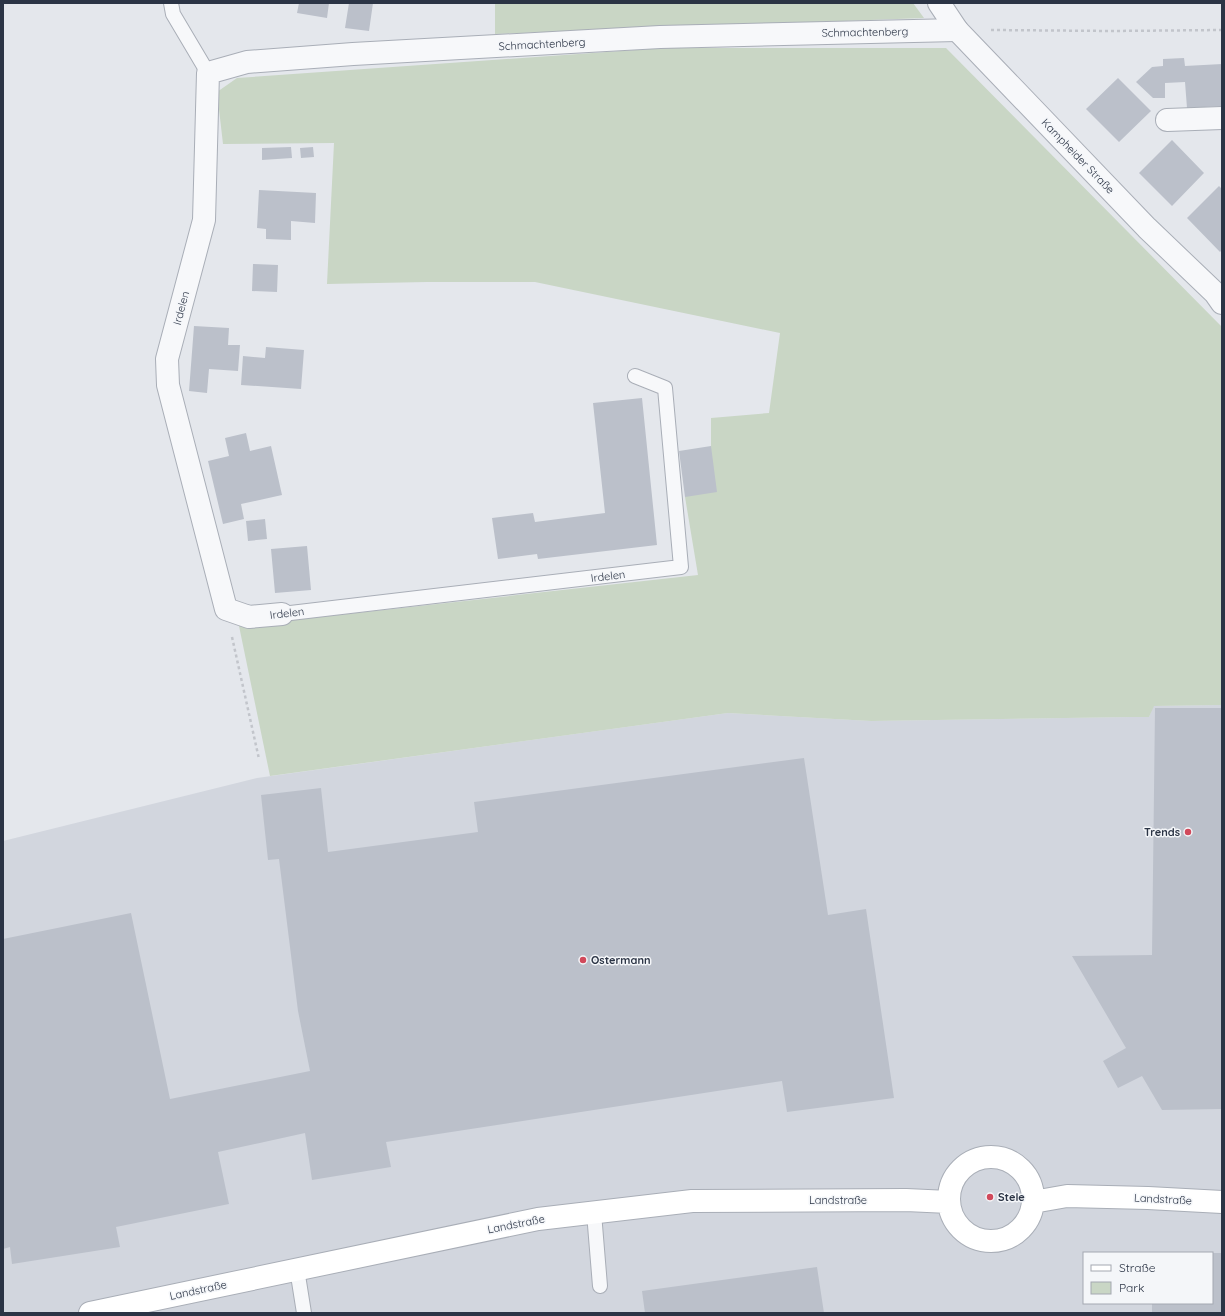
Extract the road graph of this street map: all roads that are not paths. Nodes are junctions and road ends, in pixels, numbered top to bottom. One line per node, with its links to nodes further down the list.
1 (172, 3): 4 (lane)
2 (938, 3): 3 (street, Kampheider Straße)
3 (957, 30): 4 (street, Schmachtenberg); 7 (street, Kampheider Straße)
4 (208, 73): 9 (street, Irdelen)
5 (1222, 118): 6 (street)
6 (1167, 120)
7 (1220, 294)
8 (635, 376): 9 (lane, Irdelen)
9 (282, 614)
10 (949, 1202): 11 (main road); 11 (main road); 13 (main road, Landstraße)
11 (1033, 1202): 12 (main road, Landstraße)
12 (1222, 1202)
13 (594, 1213): 14 (main road, Landstraße); 15 (lane)
14 (297, 1270): 16 (main road, Landstraße); 17 (lane)
15 (600, 1286)
16 (90, 1313)
17 (304, 1313)

